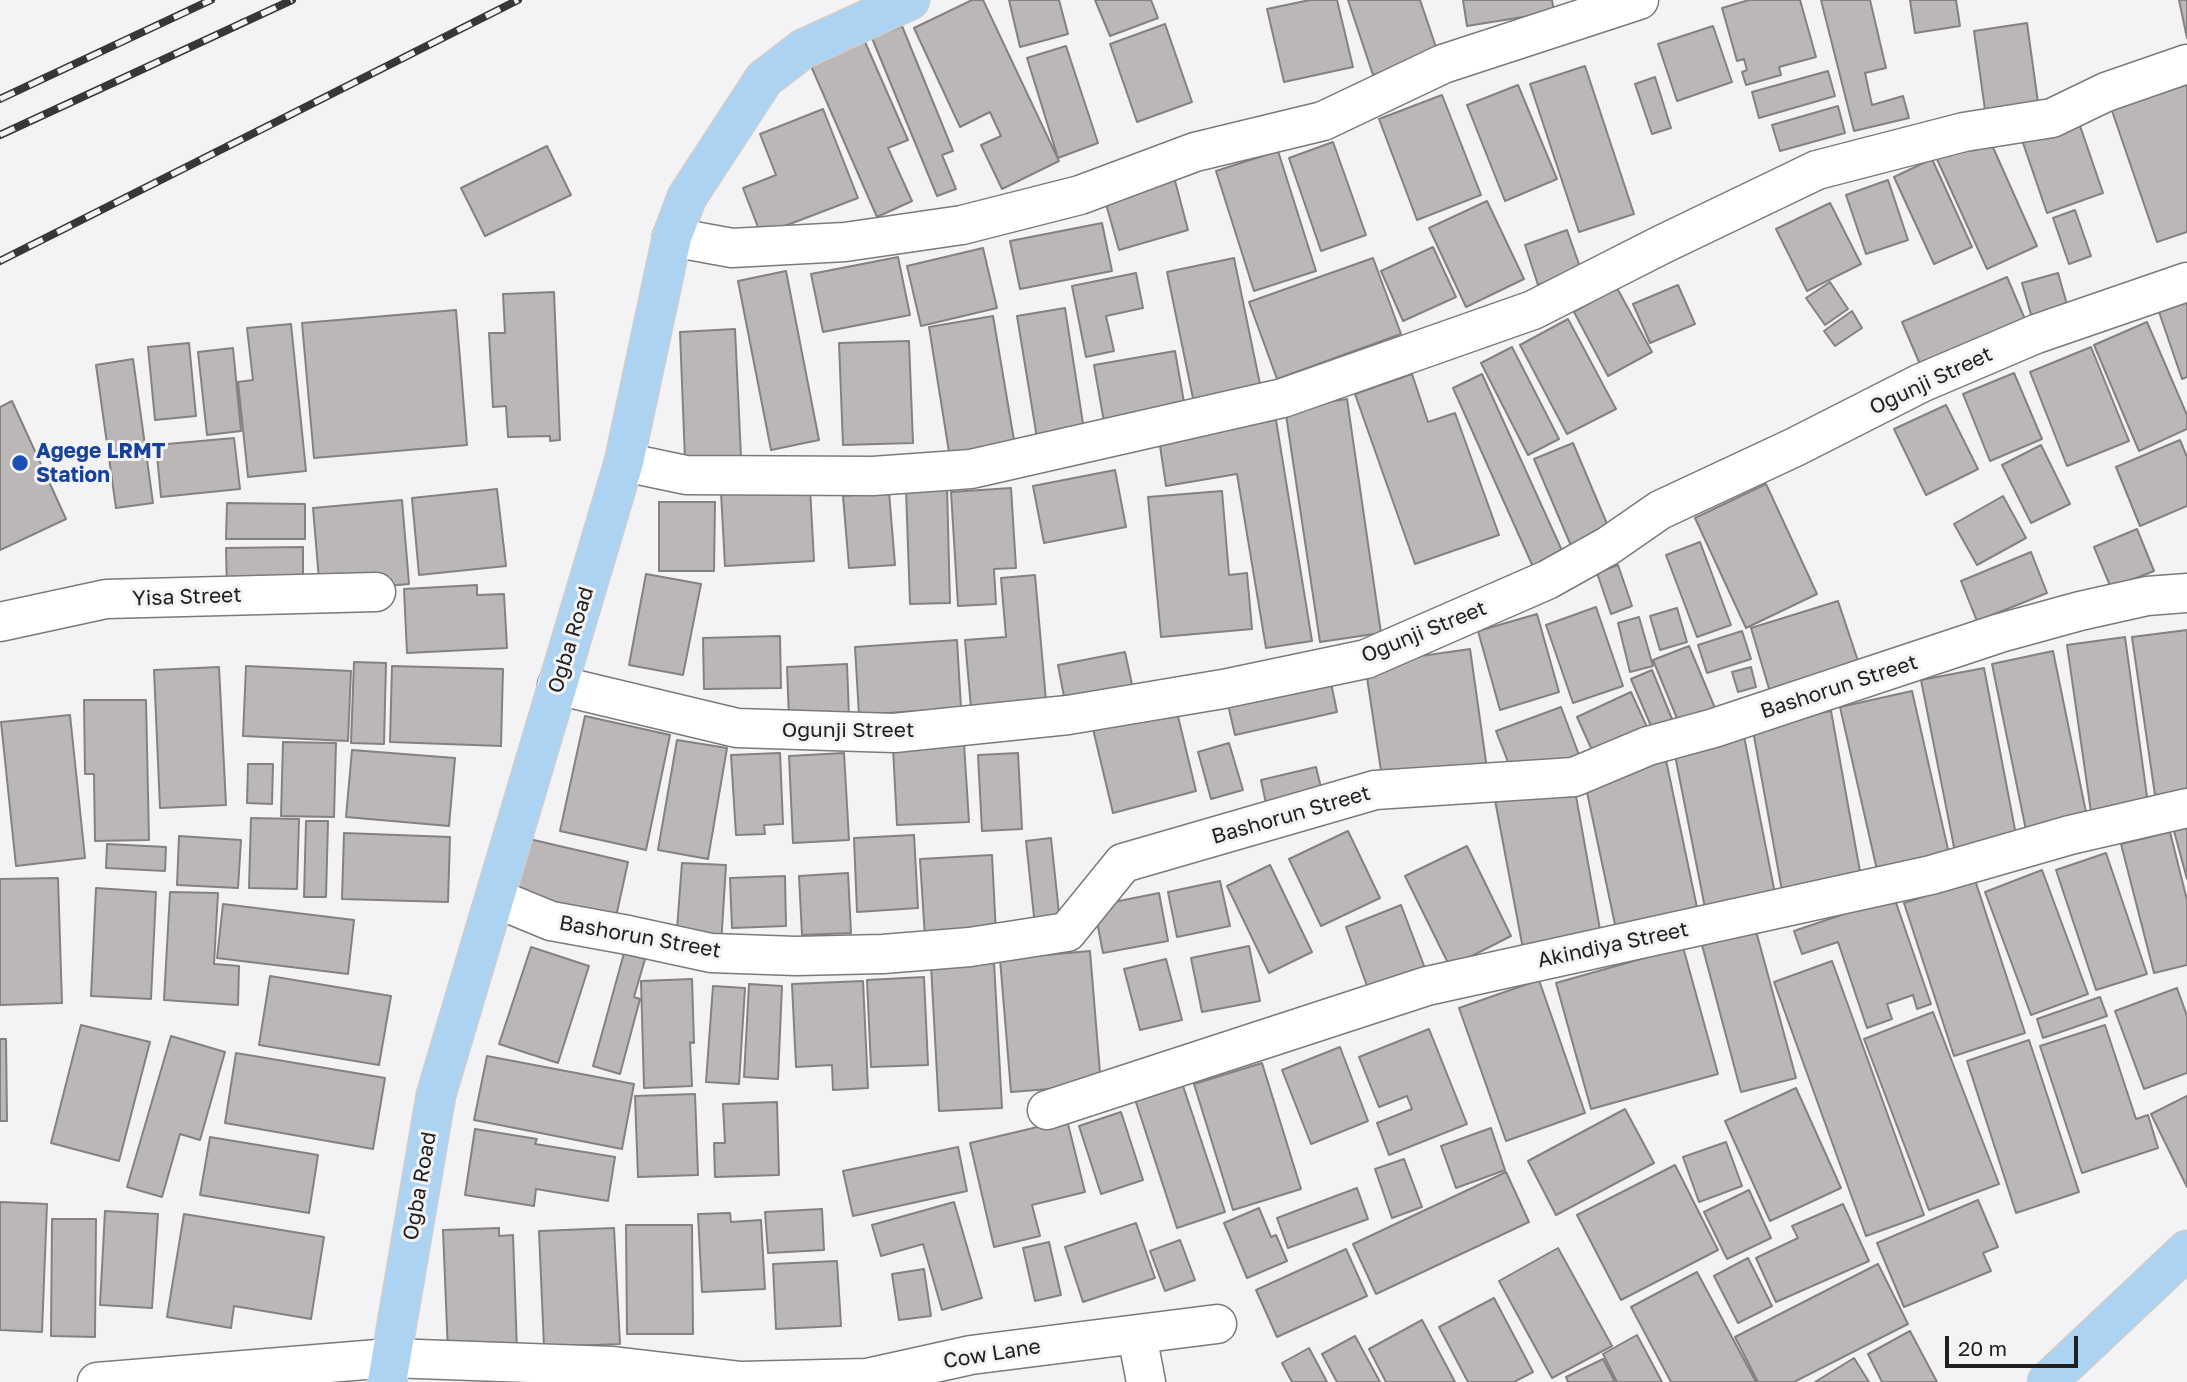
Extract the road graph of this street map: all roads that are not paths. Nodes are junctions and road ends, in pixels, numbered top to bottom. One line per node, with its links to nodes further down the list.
1 (910, 0): 4 (main road, Ogba Road)
2 (1639, 0): 4 (street)
3 (2187, 64): 6 (street)
4 (672, 237): 6 (main road, Ogba Road)
5 (2187, 282): 10 (street, Ogunji Street)
6 (624, 462): 10 (main road, Ogba Road)
7 (376, 592): 9 (street, Yisa Street)
8 (2187, 593): 12 (street, Bashorun Street)
9 (0, 622)
10 (557, 685): 12 (main road, Ogba Road)
11 (2187, 808): 13 (street, Akindiya Street)
12 (495, 898): 17 (main road, Ogba Road)
13 (1047, 1110)
14 (2187, 1250): 20 (main road)
15 (1217, 1324): 16 (street, Cow Lane)
16 (1137, 1335): 17 (street, Cow Lane); 19 (street)
17 (389, 1370): 18 (street, Cow Lane)
18 (97, 1382)
19 (1146, 1382)
20 (2047, 1382)

